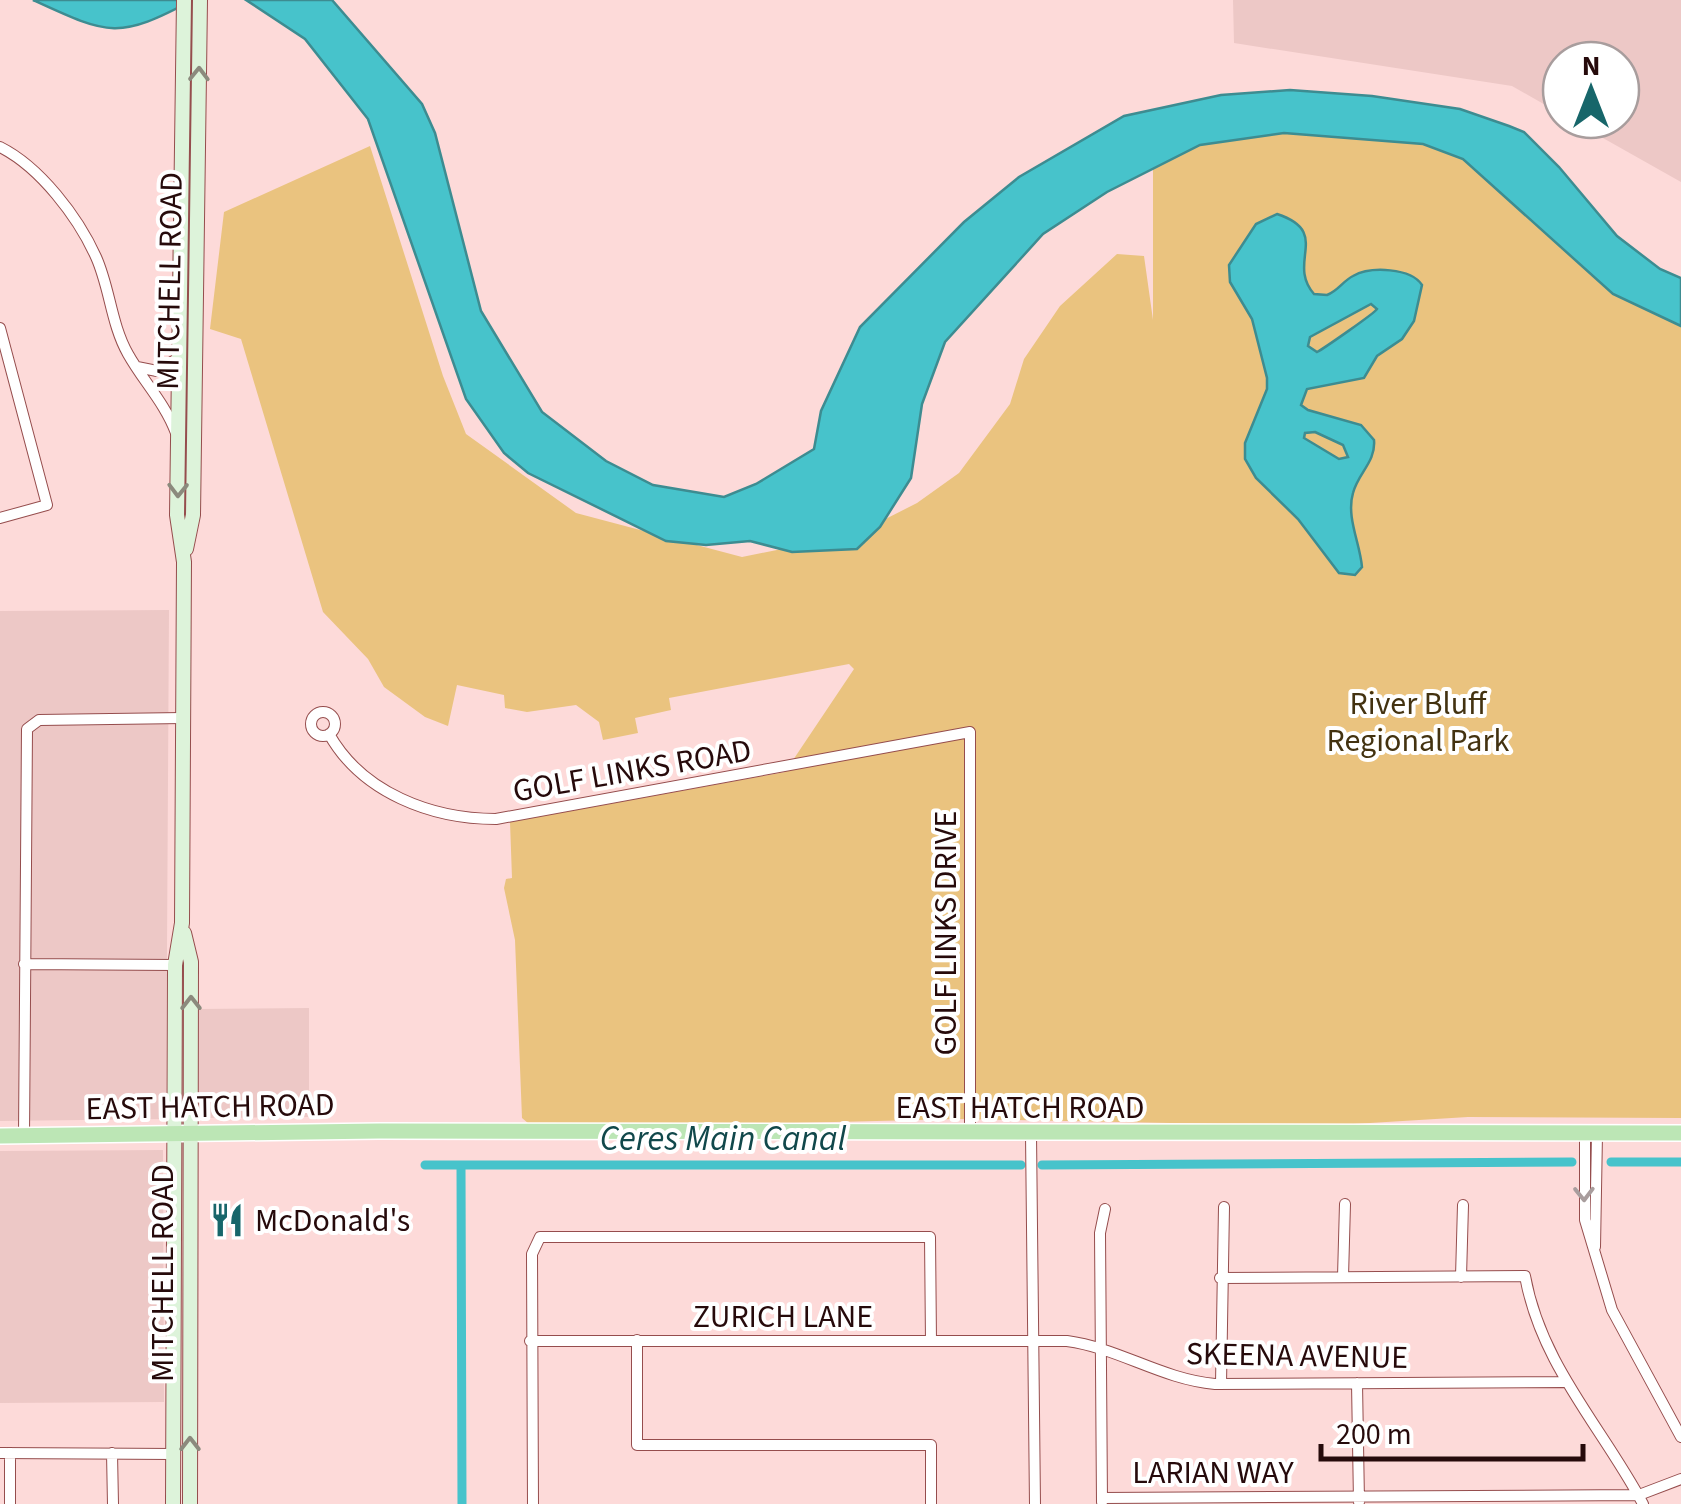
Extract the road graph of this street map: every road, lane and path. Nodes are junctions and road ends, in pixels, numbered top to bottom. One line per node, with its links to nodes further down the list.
1 (184, 0): 4 (main road, MITCHELL ROAD)
2 (200, 0): 4 (main road, MITCHELL ROAD, one-way to 2)
3 (0, 147): 7 (street)
4 (190, 148): 6 (main road, MITCHELL ROAD); 10 (main road, MITCHELL ROAD)
5 (0, 328): 9 (street)
6 (180, 356): 7 (street); 8 (main road, MITCHELL ROAD)
7 (136, 366): 8 (street)
8 (178, 439): 10 (main road, MITCHELL ROAD, one-way to 10)
9 (0, 518)
10 (184, 562): 11 (main road, MITCHELL ROAD)
11 (183, 718): 14 (main road, MITCHELL ROAD); 15 (street)
12 (970, 732): 13 (street, GOLF LINKS ROAD); 19 (street, GOLF LINKS DRIVE)
13 (330, 734)
14 (182, 922): 16 (main road, MITCHELL ROAD); 18 (main road, MITCHELL ROAD, one-way to 14)
15 (24, 964): 16 (street); 23 (street)
16 (175, 965): 18 (main road, MITCHELL ROAD)
17 (1681, 1133): 21 (main road, EAST HATCH ROAD)
18 (182, 1134): 19 (main road, EAST HATCH ROAD); 23 (main road, EAST HATCH ROAD); 42 (main road, MITCHELL ROAD); 50 (main road, MITCHELL ROAD, one-way to 18)
19 (970, 1134): 20 (main road, EAST HATCH ROAD)
20 (1031, 1134): 21 (main road, EAST HATCH ROAD); 32 (street)
21 (1591, 1134): 39 (street)
22 (0, 1136): 23 (main road, EAST HATCH ROAD)
23 (24, 1136)
24 (1345, 1204): 29 (street)
25 (1463, 1205): 28 (street)
26 (1224, 1207): 30 (street)
27 (1105, 1209): 35 (street)
28 (1461, 1276): 29 (street); 36 (street)
29 (1342, 1277): 30 (street)
30 (1220, 1278): 38 (street)
31 (637, 1340): 33 (street, ZURICH LANE); 34 (street, ZURICH LANE); 52 (street)
32 (1035, 1340): 34 (street, ZURICH LANE); 35 (street, SKEENA AVENUE); 53 (street)
33 (530, 1341): 34 (street); 51 (street)
34 (931, 1341)
35 (1101, 1346): 38 (street, SKEENA AVENUE); 45 (street)
36 (1564, 1382): 37 (street, SKEENA AVENUE); 44 (street)
37 (1357, 1383): 38 (street, SKEENA AVENUE); 46 (street)
38 (1220, 1384)
39 (1681, 1436)
40 (5, 1453): 41 (street); 47 (street)
41 (112, 1453): 42 (street); 48 (street)
42 (174, 1454): 49 (main road, MITCHELL ROAD)
43 (1681, 1480): 44 (street, LARIAN WAY)
44 (1641, 1500): 46 (street, LARIAN WAY)
45 (1102, 1501): 46 (street, LARIAN WAY)
46 (1359, 1501)
47 (10, 1504)
48 (112, 1504)
49 (174, 1504)
50 (190, 1504)
51 (533, 1504)
52 (931, 1504)
53 (1035, 1504)

